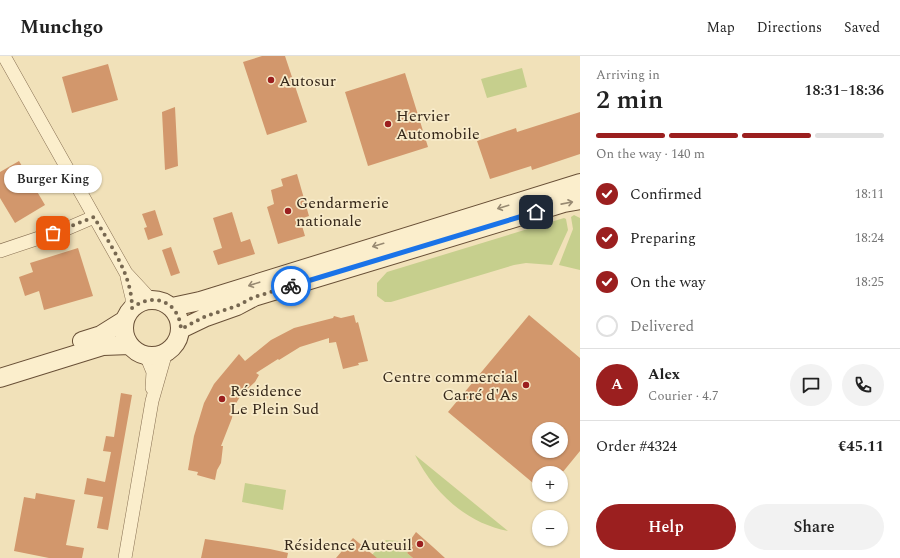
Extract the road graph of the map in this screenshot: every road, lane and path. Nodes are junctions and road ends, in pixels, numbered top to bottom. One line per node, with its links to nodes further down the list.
1 (4, 56): 4 (street)
2 (580, 183): 8 (main road, one-way to 8)
3 (580, 200): 10 (main road, one-way to 3)
4 (94, 217): 5 (street); 6 (street)
5 (0, 251)
6 (126, 273): 7 (street); 9 (street)
7 (151, 300): 8 (main road); 9 (main road)
8 (172, 307): 10 (main road)
9 (129, 314): 11 (main road); 14 (main road)
10 (181, 329): 12 (main road)
11 (130, 345): 13 (main road); 15 (main road)
12 (166, 352): 13 (main road); 16 (street)
13 (146, 355): 16 (street)
14 (0, 366)
15 (0, 378)
16 (152, 401): 17 (street)
17 (125, 558)

